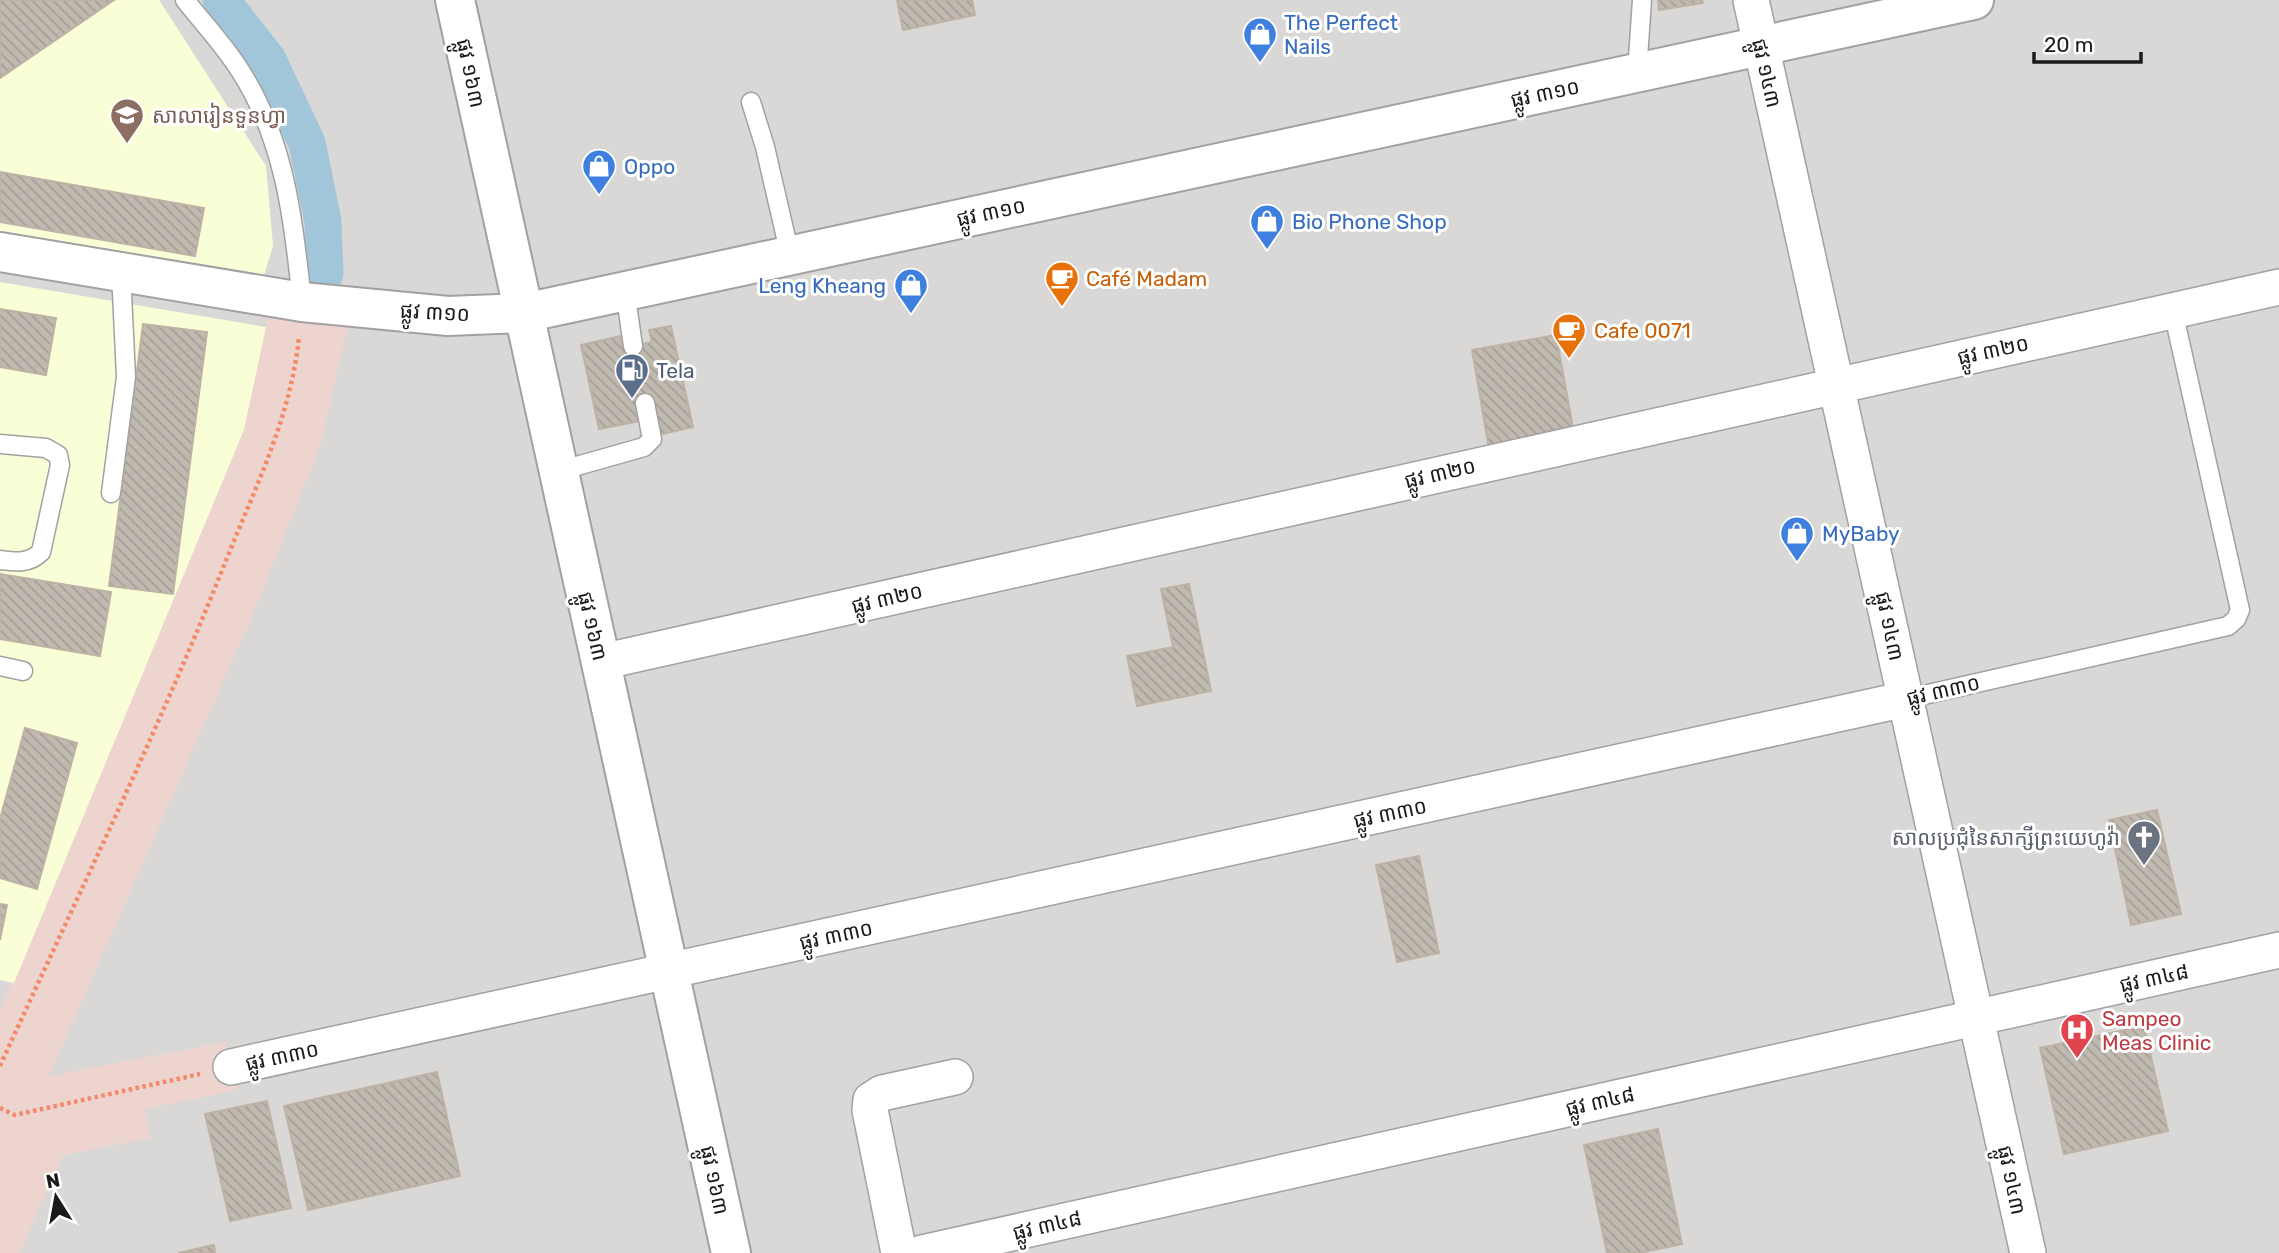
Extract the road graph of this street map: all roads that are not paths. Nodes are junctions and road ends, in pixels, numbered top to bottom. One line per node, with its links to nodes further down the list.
1 (184, 0): 14 (lane)
2 (455, 0): 16 (street, ផ្លូវ ១៦៣)
3 (1642, 0): 7 (lane)
4 (1751, 0): 6 (street, ផ្លូវ ១៤៣)
5 (1975, 0): 6 (street, ផ្លូវ ៣១០)
6 (1761, 47): 7 (street, ផ្លូវ ៣១០); 18 (street, ផ្លូវ ១៤៣)
7 (1637, 73): 10 (street, ផ្លូវ ៣១០)
8 (751, 102): 10 (lane)
9 (0, 252): 11 (street, ផ្លូវ ៣១០)
10 (790, 255): 13 (street, ផ្លូវ ៣១០)
11 (121, 272): 14 (street, ផ្លូវ ៣១០); 22 (lane)
12 (2279, 287): 15 (street, ផ្លូវ ៣២០)
13 (625, 291): 16 (street, ផ្លូវ ៣១០); 17 (lane)
14 (302, 302): 16 (street, ផ្លូវ ៣១០)
15 (2173, 311): 18 (street, ផ្លូវ ៣២០); 27 (lane, ផ្លូវ ៣៣០)
16 (524, 313): 21 (street, ផ្លូវ ១៦៣)
17 (634, 346)
18 (1836, 384): 24 (street, ផ្លូវ ៣២០); 27 (street, ផ្លូវ ១៤៣)
19 (645, 403): 21 (lane)
20 (0, 444): 23 (lane)
21 (559, 471): 24 (street, ផ្លូវ ១៦៣)
22 (110, 493)
23 (0, 560)
24 (601, 662): 29 (street, ផ្លូវ ១៦៣)
25 (0, 666): 26 (lane)
26 (23, 671)
27 (1906, 699): 29 (street, ផ្លូវ ៣៣០); 30 (street, ផ្លូវ ១៤៣)
28 (2279, 950): 30 (street, ផ្លូវ ៣៤៨)
29 (669, 972): 31 (street, ផ្លូវ ៣៣០); 33 (street, ផ្លូវ ១៦៣)
30 (1976, 1016): 35 (street, ផ្លូវ ៣៤៨); 36 (street, ផ្លូវ ១៤៣)
31 (231, 1067)
32 (955, 1077): 34 (street)
33 (731, 1253)
34 (899, 1253)
35 (922, 1253)
36 (2028, 1253)

